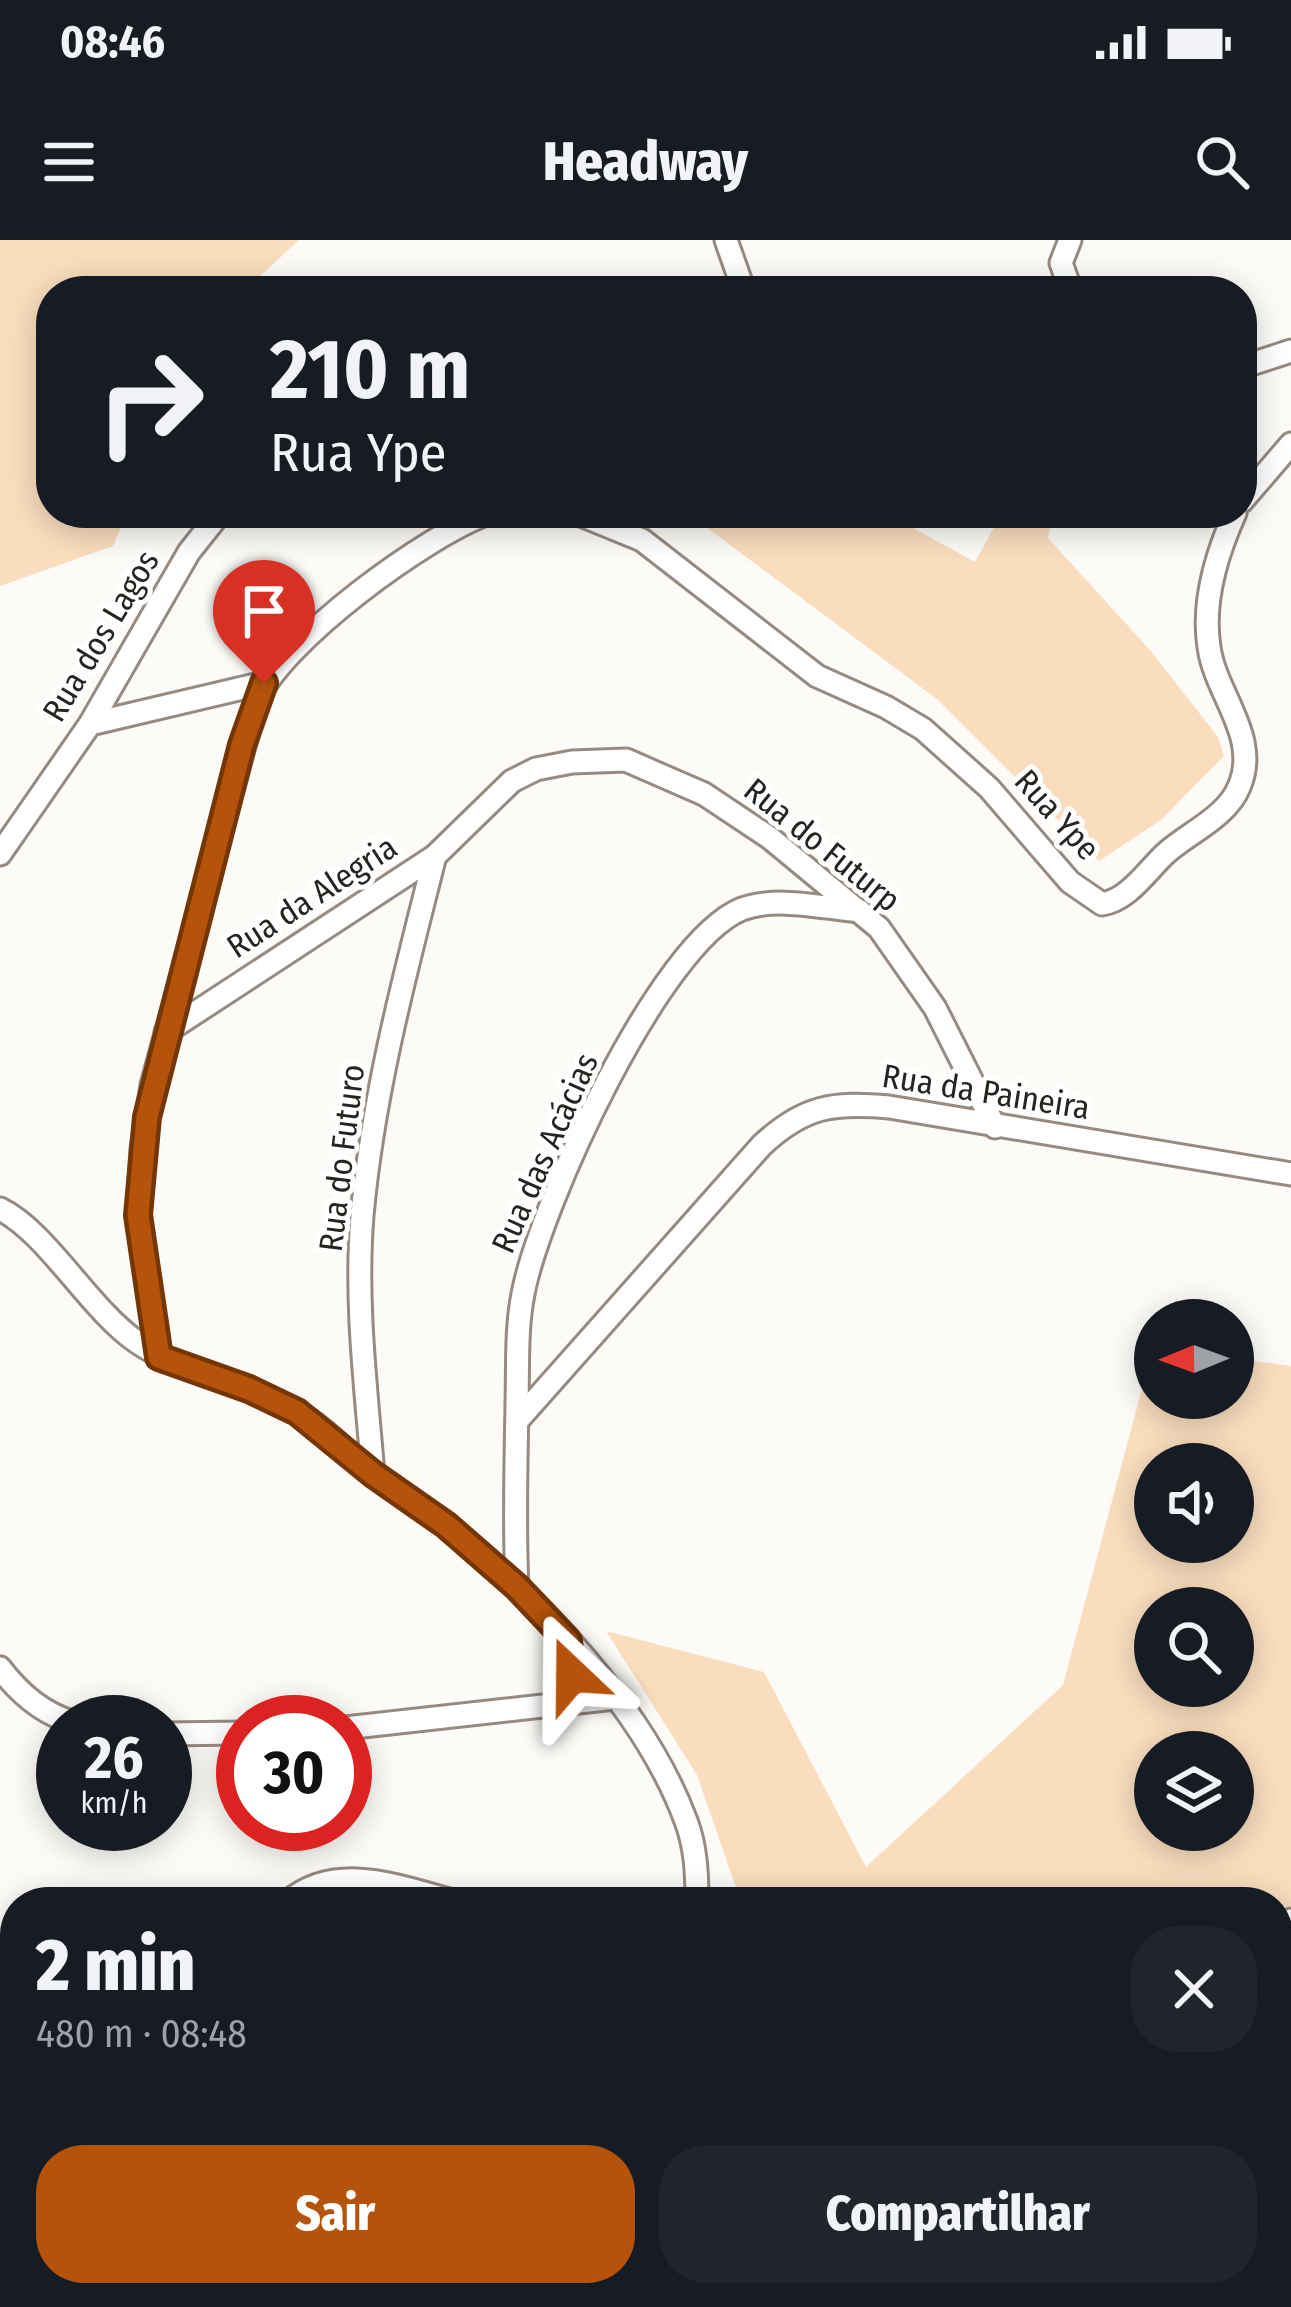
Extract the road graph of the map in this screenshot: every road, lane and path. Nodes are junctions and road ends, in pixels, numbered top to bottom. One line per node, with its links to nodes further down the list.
1 (726, 240): 3 (street)
2 (1070, 240): 4 (street)
3 (739, 276)
4 (1066, 276)
5 (1291, 351): 6 (street)
6 (1257, 362)
7 (1291, 444): 8 (street)
8 (1257, 484)
9 (208, 528): 14 (street, Rua dos Lagos)
10 (454, 528): 13 (street)
11 (613, 528): 12 (street, Rua Ype)
12 (1229, 528)
13 (264, 683): 14 (street); 19 (street)
14 (90, 724): 16 (street, Rua dos Lagos)
15 (512, 781): 17 (street, Rua da Alegria); 18 (street, Rua do Futurp)
16 (0, 854)
17 (435, 856): 19 (street, Rua da Alegria); 25 (street, Rua do Futuro)
18 (862, 911): 20 (street, Rua do Futurp); 24 (street, Rua das Acácias)
19 (166, 1032): 23 (street)
20 (995, 1127): 21 (street, Rua da Paineira); 24 (street, Rua da Paineira)
21 (1291, 1174)
22 (0, 1209): 23 (street)
23 (159, 1357): 25 (street)
24 (517, 1421): 26 (street, Rua das Acácias)
25 (373, 1474): 26 (street)
26 (517, 1587): 27 (street)
27 (568, 1641): 29 (street); 30 (street)
28 (0, 1668): 31 (street)
29 (615, 1698): 30 (street); 35 (street)
30 (560, 1702): 32 (street)
31 (36, 1704)
32 (372, 1725)
33 (309, 1887): 34 (street)
34 (394, 1887)
35 (697, 1887)

